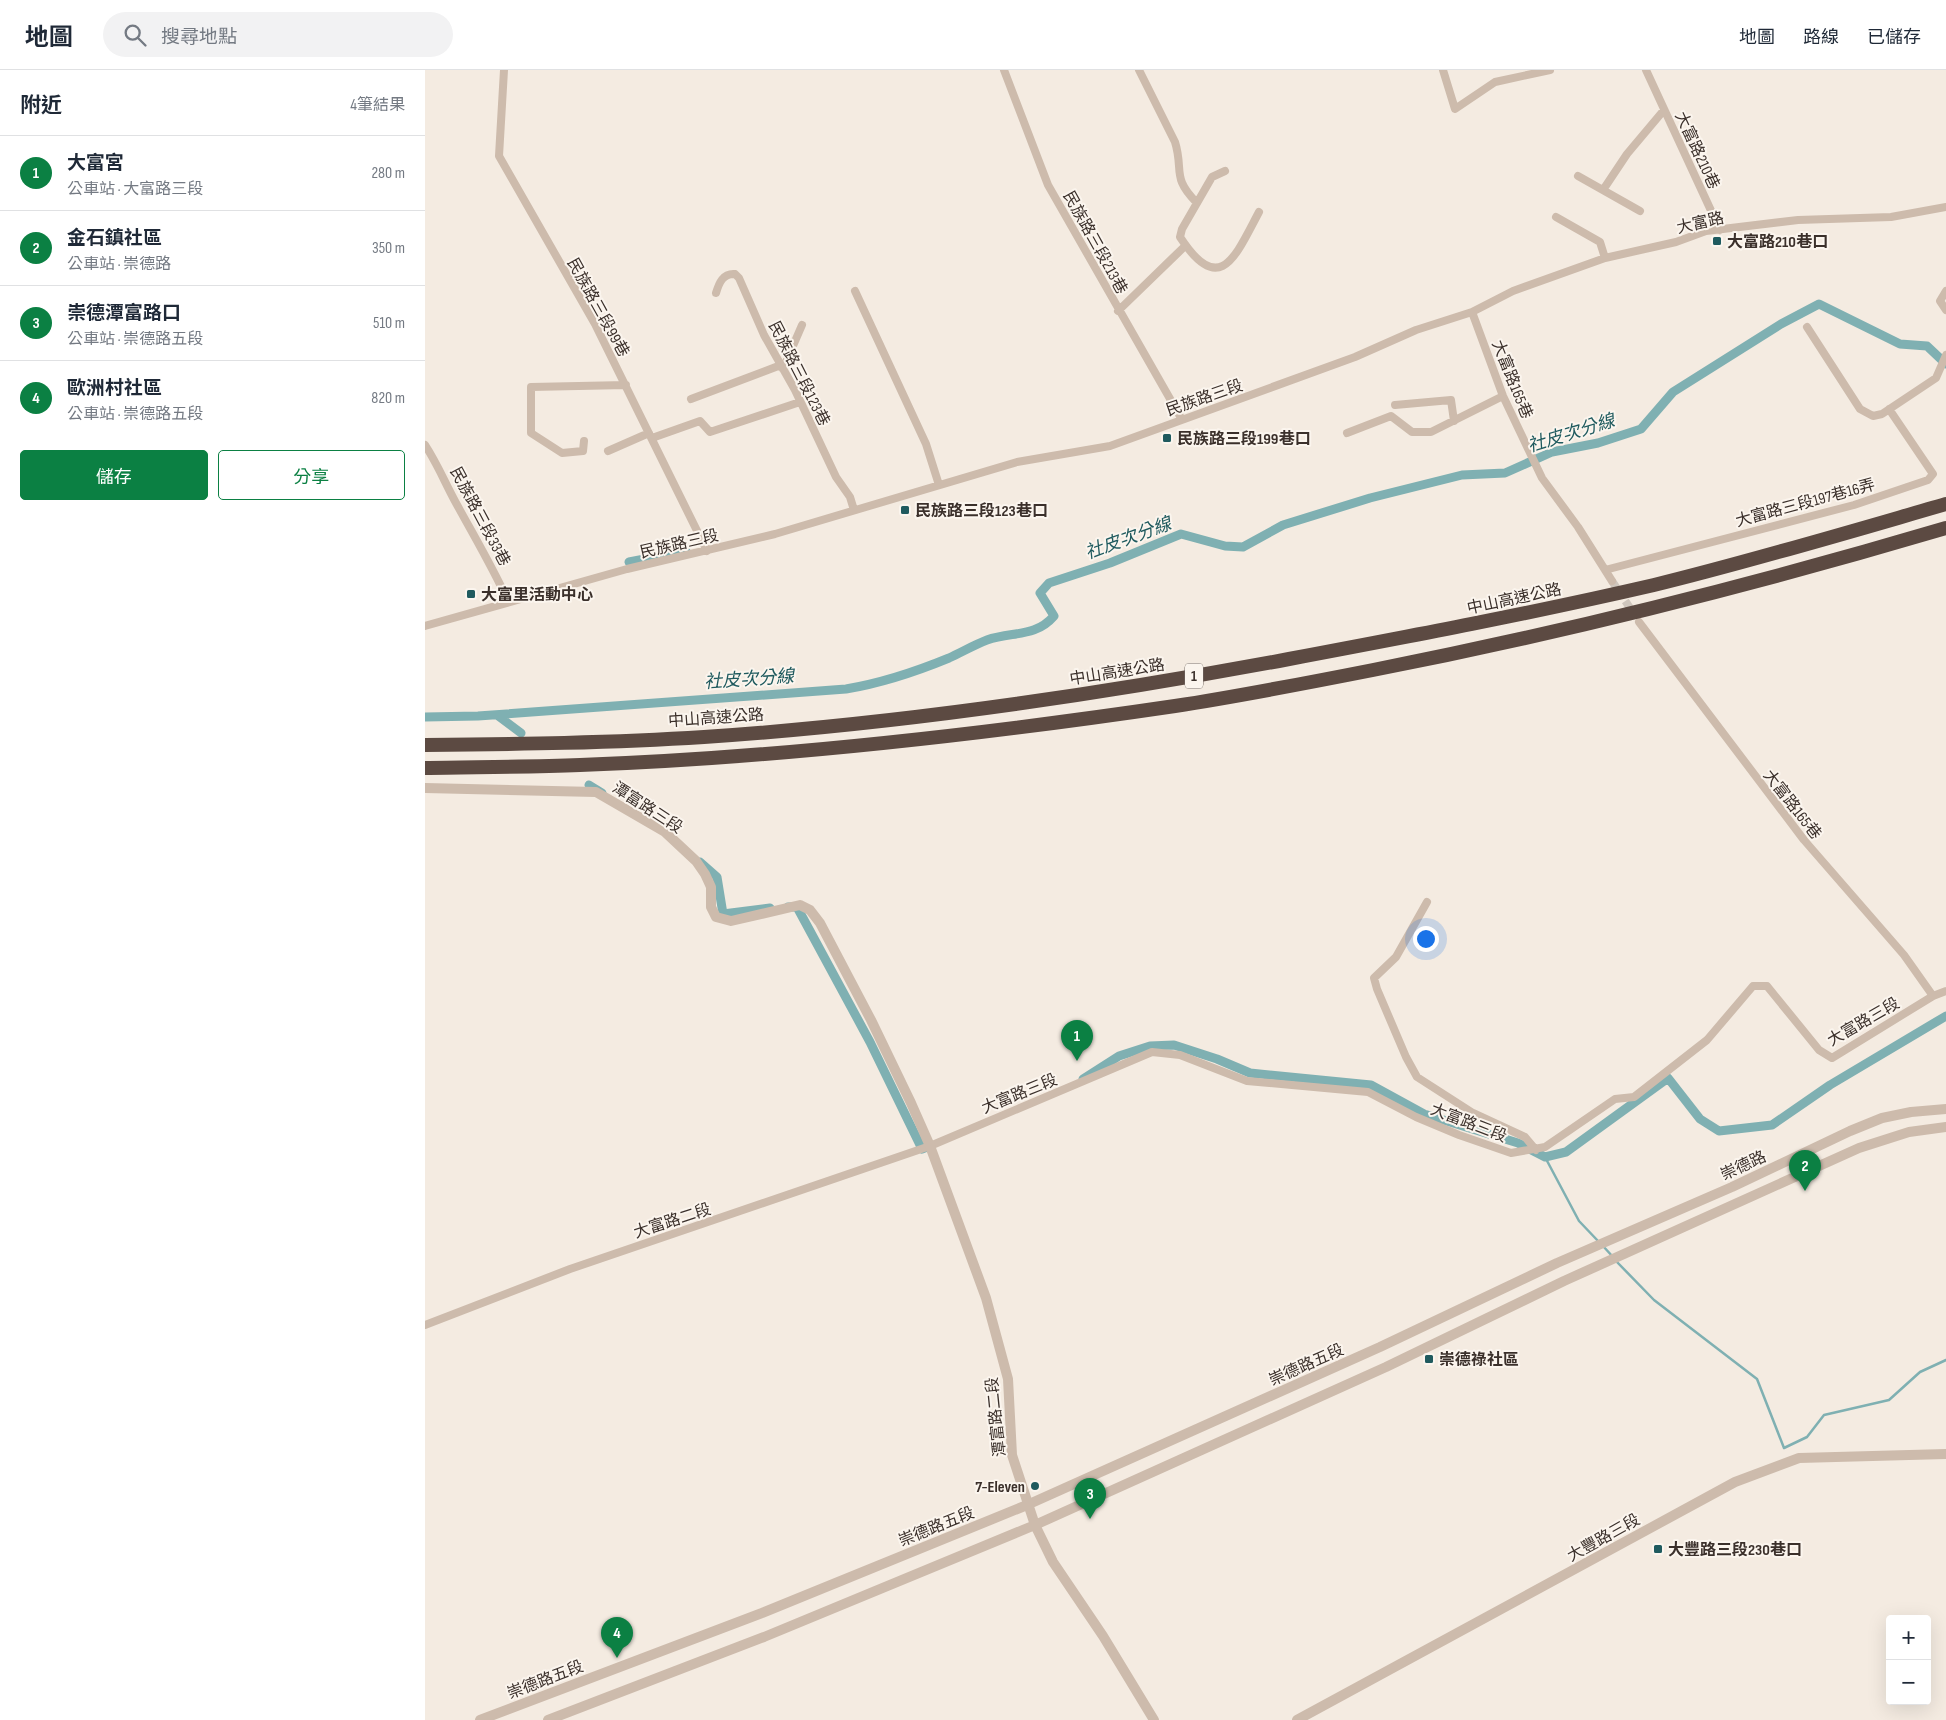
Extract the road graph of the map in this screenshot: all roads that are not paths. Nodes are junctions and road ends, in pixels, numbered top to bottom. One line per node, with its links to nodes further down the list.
1 (504, 70): 29 (street, 民族路三段99巷)
2 (1004, 70): 23 (street, 民族路三段213巷)
3 (1139, 70): 11 (street)
4 (1443, 70): 5 (street)
5 (1551, 70)
6 (1646, 70): 7 (street, 大富路210巷)
7 (1664, 110): 10 (street, 大富路210巷); 16 (street, 大富路210巷)
8 (1225, 171): 11 (street)
9 (1577, 176): 10 (street)
10 (1603, 190): 13 (street)
11 (1197, 203): 17 (street)
12 (1946, 207): 16 (street, 大富路)
13 (1640, 211)
14 (1259, 212): 17 (street)
15 (1556, 218): 18 (street)
16 (1720, 230): 18 (street, 大富路)
17 (1185, 246): 23 (street)
18 (1605, 258): 24 (street, 大富路)
19 (855, 291): 42 (street)
20 (1946, 291): 22 (street)
21 (716, 293): 28 (street, 民族路三段123巷)
22 (1946, 310)
23 (1118, 311): 35 (street, 民族路三段213巷)
24 (1472, 312): 30 (street, 大富路165巷); 35 (street, 民族路三段)
25 (802, 325): 28 (street)
26 (1807, 327): 34 (street)
27 (1946, 355): 34 (street)
28 (782, 367): 31 (street); 32 (street, 民族路三段123巷)
29 (626, 385): 38 (street, 民族路三段99巷); 39 (street)
30 (1503, 396): 36 (street); 47 (street, 大富路165巷)
31 (691, 399)
32 (800, 402): 38 (street); 44 (street, 民族路三段123巷)
33 (1395, 405): 36 (street)
34 (1889, 409): 47 (street, 大富路三段197巷16弄)
35 (1181, 418): 42 (street, 民族路三段)
36 (1454, 421): 37 (street)
37 (1347, 433)
38 (650, 435): 41 (street); 46 (street, 民族路三段99巷)
39 (584, 441)
40 (425, 446): 49 (street, 民族路三段33巷)
41 (608, 450)
42 (939, 485): 44 (street, 民族路三段)
43 (1946, 504): 52 (highway, 中山高速公路 / 1)
44 (854, 510): 46 (street, 民族路三段)
45 (1946, 528): 53 (highway, 1)
46 (707, 551): 49 (street, 民族路三段)
47 (1605, 570): 48 (street, 大富路165巷)
48 (1612, 581)
49 (509, 602): 51 (street, 民族路三段)
50 (1639, 622): 57 (street, 大富路165巷)
51 (425, 626)
52 (425, 745)
53 (425, 768)
54 (425, 788): 60 (street, 潭富路三段)
55 (1427, 902): 61 (street)
56 (1946, 991): 57 (street, 大富路三段)
57 (1933, 996): 61 (street, 大富路三段)
58 (1946, 1109): 62 (street, 崇德路)
59 (1946, 1127): 66 (street, 崇德路)
60 (930, 1146): 61 (street, 大富路三段); 63 (street, 大富路二段); 65 (street, 潭富路二段)
61 (1536, 1150)
62 (1557, 1263): 65 (street, 崇德路五段)
63 (425, 1325)
64 (1946, 1454): 70 (street, 大豐路三段)
65 (1027, 1506): 66 (street, 潭富路二段); 67 (street, 崇德路五段)
66 (1035, 1525): 68 (street); 69 (street, 潭富路二段)
67 (480, 1720)
68 (548, 1720)
69 (1155, 1720)
70 (1297, 1720)

